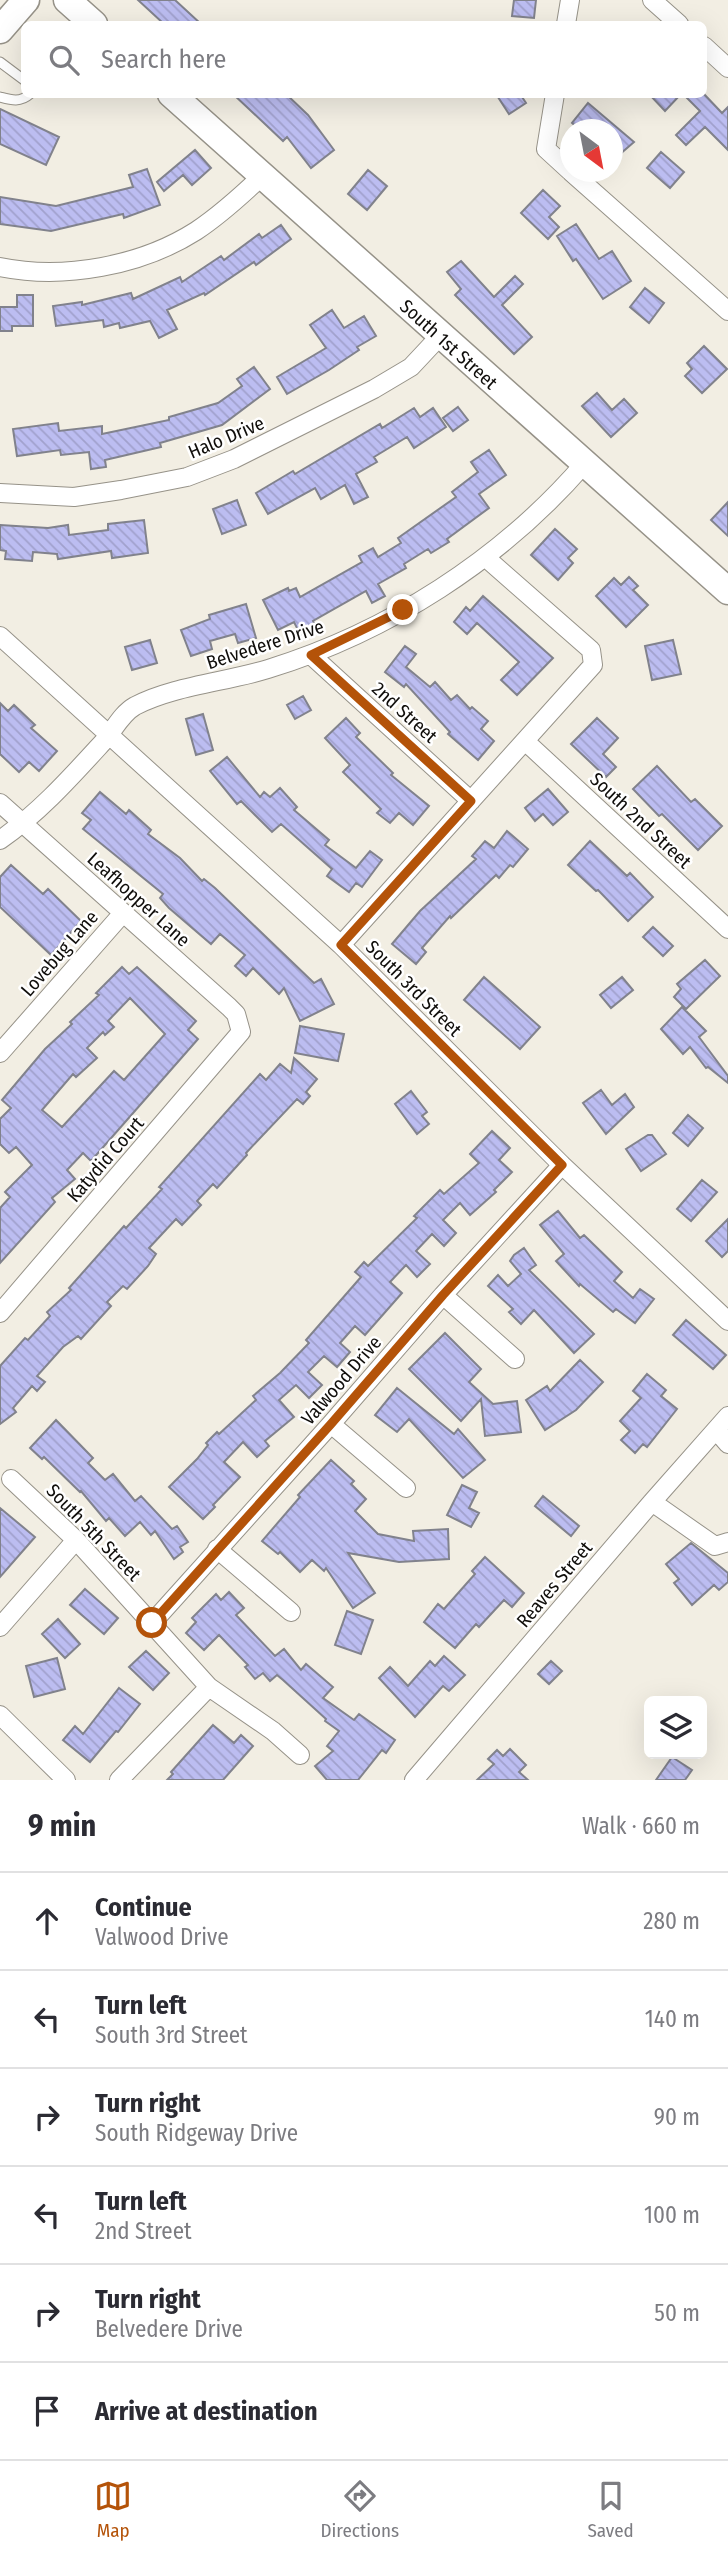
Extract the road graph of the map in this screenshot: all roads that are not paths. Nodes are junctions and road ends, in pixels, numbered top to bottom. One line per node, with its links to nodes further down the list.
1 (26, 0): 8 (street)
2 (67, 0): 5 (street)
3 (570, 0): 6 (street)
4 (652, 0): 7 (street)
5 (91, 21)
6 (566, 21)
7 (676, 21)
8 (0, 30)
9 (707, 49): 11 (street)
10 (0, 62): 12 (lane)
11 (728, 68)
12 (21, 78)
13 (0, 97): 14 (lane)
14 (25, 98)
15 (175, 98): 18 (street, South 1st Street)
16 (554, 98): 17 (street)
17 (560, 161)
18 (262, 176): 20 (street); 22 (street, South 1st Street)
19 (583, 182): 21 (street)
20 (0, 267)
21 (728, 311)
22 (440, 336): 23 (street, South 1st Street); 24 (street, Halo Drive)
23 (584, 464): 25 (street, Belvedere Drive); 26 (street, South 1st Street)
24 (0, 493)
25 (485, 557): 28 (street, Belvedere Drive); 30 (street)
26 (728, 591)
27 (0, 636): 29 (street, South 3rd Street)
28 (311, 655): 29 (street, Belvedere Drive); 31 (street, 2nd Street)
29 (110, 734): 33 (street, Belvedere Drive); 37 (street, South 3rd Street)
30 (525, 741): 31 (street); 36 (street, South 2nd Street)
31 (471, 801): 37 (street)
32 (0, 803): 33 (street, Leafhopper Lane)
33 (23, 824): 34 (street, Belvedere Drive); 35 (street, Leafhopper Lane)
34 (0, 840)
35 (123, 913): 38 (street, Leafhopper Lane); 39 (street, Lovebug Lane)
36 (728, 929)
37 (341, 945): 40 (street, South 3rd Street)
38 (241, 1032): 42 (street, Katydid Court)
39 (0, 1053)
40 (562, 1165): 41 (street, Valwood Drive); 43 (street, South 3rd Street)
41 (443, 1295): 44 (street); 46 (street, Valwood Drive)
42 (0, 1313)
43 (728, 1321)
44 (516, 1359)
45 (728, 1416): 47 (street, Reaves Street)
46 (331, 1424): 50 (street); 54 (street, Valwood Drive)
47 (716, 1430): 48 (street); 51 (street, Reaves Street)
48 (728, 1444)
49 (11, 1479): 52 (street, South 5th Street)
50 (405, 1488)
51 (652, 1502): 53 (street); 63 (street, Reaves Street)
52 (76, 1540): 56 (street, South 5th Street); 57 (street)
53 (728, 1542)
54 (217, 1549): 55 (street); 56 (street, Valwood Drive)
55 (291, 1612)
56 (152, 1623): 58 (street, South 5th Street)
57 (0, 1627)
58 (209, 1687): 60 (street, South 5th Street); 62 (street)
59 (0, 1715): 61 (street)
60 (300, 1755)
61 (66, 1780)
62 (119, 1780)
63 (414, 1780)

